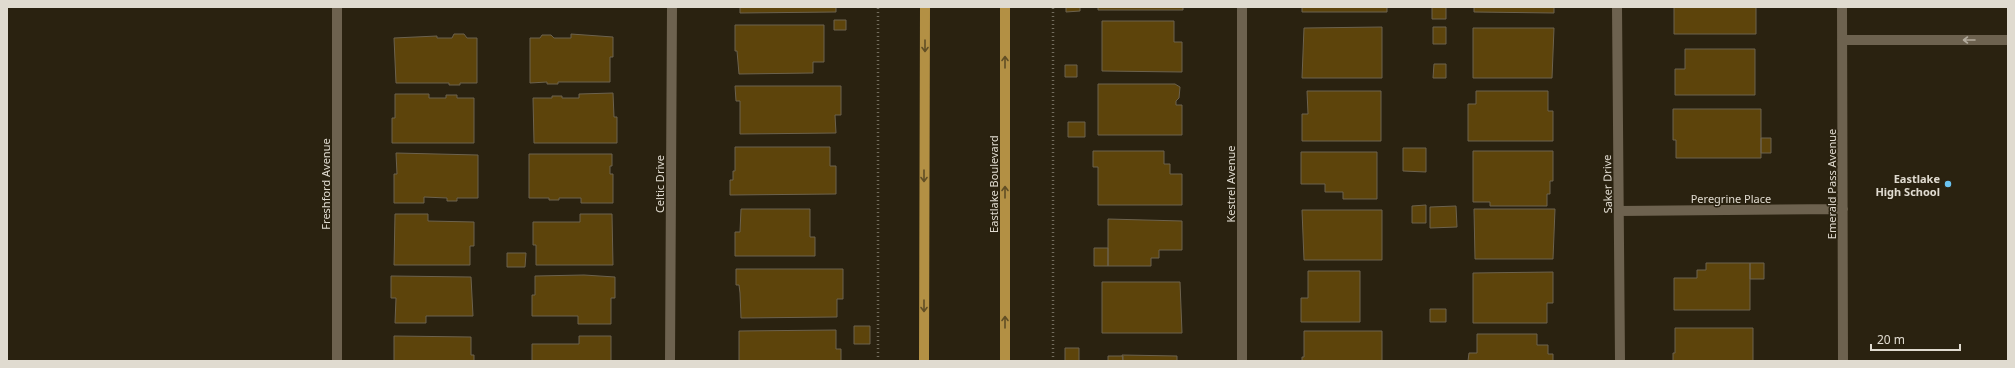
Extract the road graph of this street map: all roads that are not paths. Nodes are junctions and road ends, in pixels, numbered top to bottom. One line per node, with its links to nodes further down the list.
1 (337, 7): 12 (street, Freshford Avenue)
2 (672, 7): 13 (street, Celtic Drive)
3 (925, 7): 14 (main road, one-way to 14)
4 (1005, 7): 15 (main road, Eastlake Boulevard, one-way to 4)
5 (1242, 7): 16 (street, Kestrel Avenue)
6 (1617, 7): 11 (street, Saker Drive)
7 (1842, 7): 8 (street, Emerald Pass Avenue)
8 (1842, 40): 9 (street, one-way to 8); 10 (street, Emerald Pass Avenue)
9 (2008, 40)
10 (1843, 209): 11 (street, Peregrine Place); 18 (street, Emerald Pass Avenue)
11 (1619, 211): 17 (street, Saker Drive)
12 (337, 361)
13 (670, 361)
14 (924, 361)
15 (1005, 361)
16 (1242, 361)
17 (1620, 361)
18 (1843, 361)

